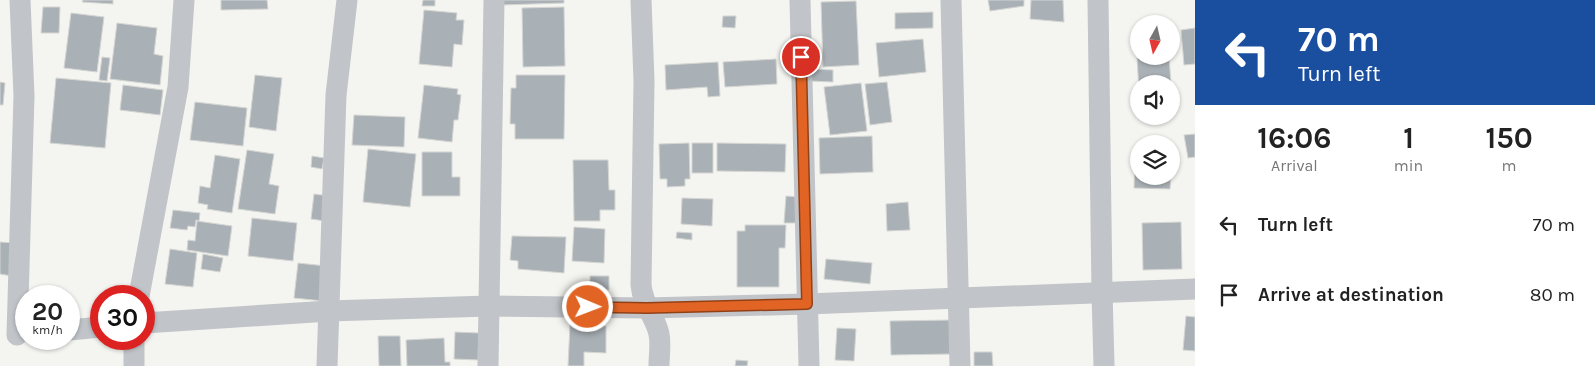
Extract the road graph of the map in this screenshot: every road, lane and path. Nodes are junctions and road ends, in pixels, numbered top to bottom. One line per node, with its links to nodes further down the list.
1 (20, 0): 18 (street)
2 (184, 0): 9 (street)
3 (346, 0): 16 (street)
4 (494, 0): 14 (street)
5 (641, 0): 15 (street)
6 (800, 0): 13 (street)
7 (952, 0): 12 (street)
8 (1098, 0): 11 (street)
9 (141, 285)
10 (1195, 289): 11 (street)
11 (1102, 292): 12 (street); 26 (street)
12 (958, 298): 13 (street); 25 (street)
13 (807, 304): 15 (street); 24 (street)
14 (489, 306): 15 (street); 16 (street); 22 (street)
15 (647, 308): 23 (street)
16 (329, 310): 17 (street); 21 (street)
17 (155, 322)
18 (14, 335)
19 (134, 350): 20 (street)
20 (134, 366)
21 (327, 366)
22 (488, 366)
23 (659, 366)
24 (809, 366)
25 (960, 366)
26 (1104, 366)

